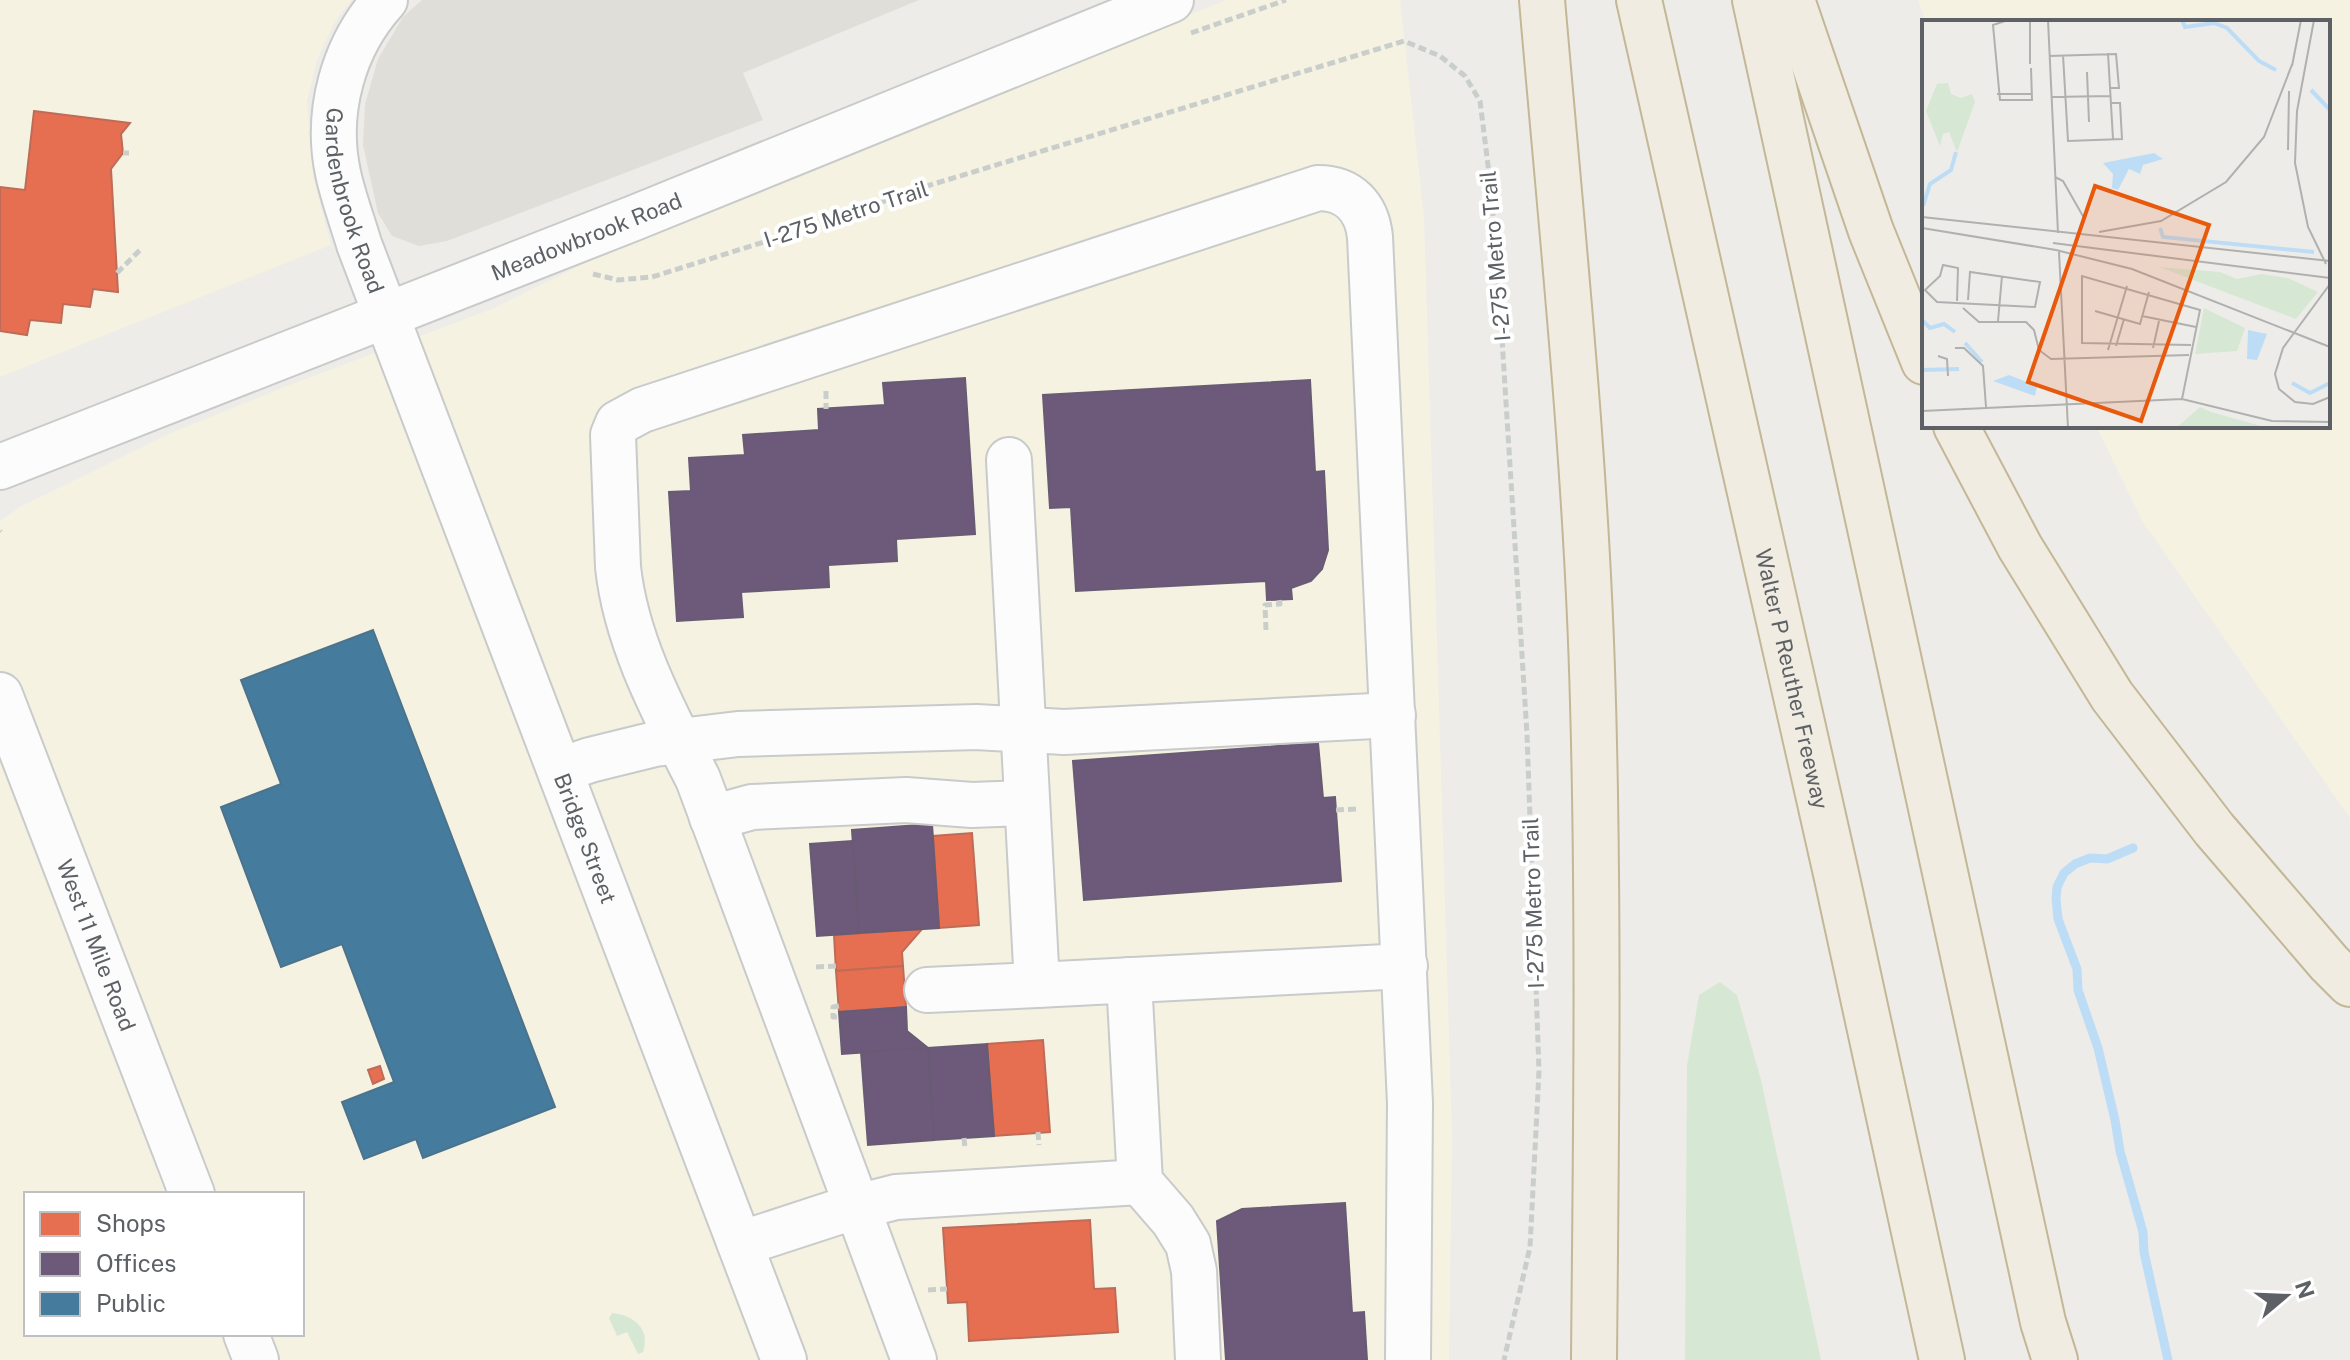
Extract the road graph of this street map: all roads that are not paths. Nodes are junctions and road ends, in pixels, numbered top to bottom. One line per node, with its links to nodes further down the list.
1 (385, 0): 7 (street, Gardenbrook Road)
2 (1171, 0): 7 (street, Meadowbrook Road)
3 (1542, 0): 35 (highway)
4 (1639, 0): 36 (highway, Walter P Reuther Freeway)
5 (1755, 0): 29 (highway)
6 (1792, 0): 8 (highway)
7 (387, 315): 11 (street, Meadowbrook Road); 16 (street, Bridge Street)
8 (1922, 357)
9 (1957, 428): 21 (highway)
10 (1009, 460): 14 (street)
11 (0, 467)
12 (0, 695): 25 (street, West 11 Mile Road)
13 (1393, 715): 14 (street); 15 (street); 19 (street)
14 (1023, 730): 15 (street); 17 (street)
15 (678, 740): 16 (street); 18 (street)
16 (561, 770): 27 (street, Bridge Street)
17 (1027, 803): 18 (street); 22 (street)
18 (712, 818): 26 (street)
19 (1405, 966): 20 (street); 34 (street)
20 (1129, 980): 22 (street); 24 (street)
21 (2350, 984)
22 (1037, 985): 23 (street)
23 (927, 990)
24 (1140, 1182): 26 (street); 30 (street)
25 (191, 1192)
26 (857, 1206): 27 (street); 33 (street)
27 (740, 1244): 32 (street, Bridge Street)
28 (247, 1336): 31 (street)
29 (2049, 1347)
30 (1188, 1359)
31 (256, 1360)
32 (784, 1360)
33 (914, 1360)
34 (1408, 1360)
35 (1594, 1360)
36 (1942, 1360)

